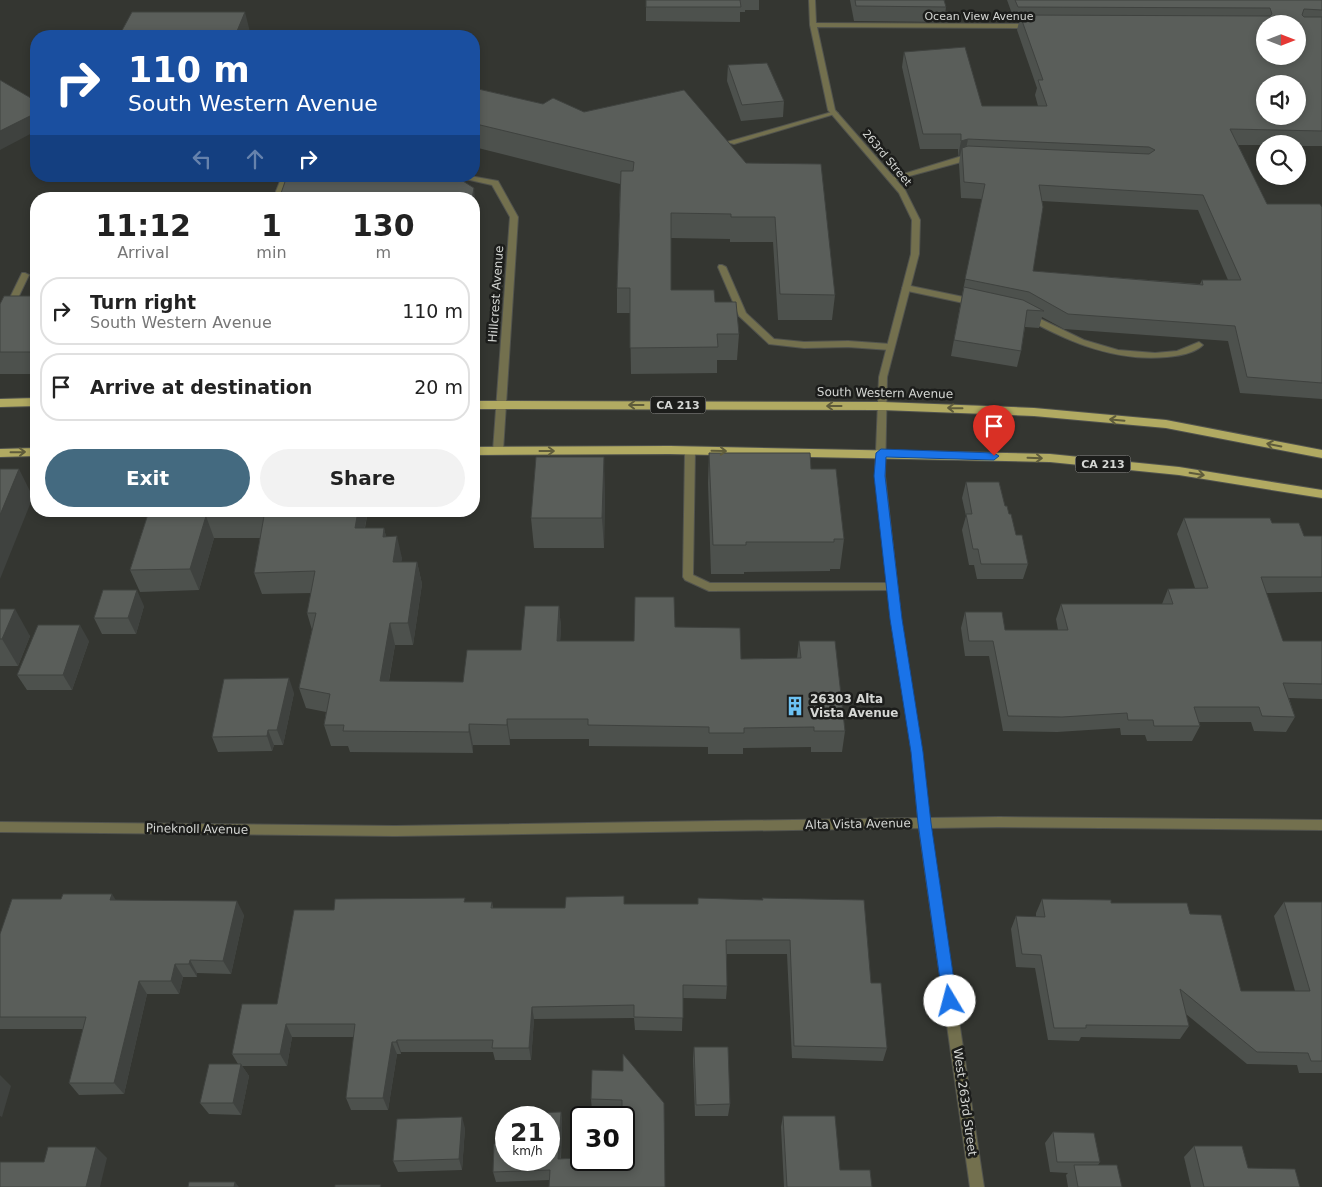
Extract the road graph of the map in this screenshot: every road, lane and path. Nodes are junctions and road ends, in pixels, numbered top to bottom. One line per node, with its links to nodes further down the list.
1 (812, 0): 2 (street, 263rd Street)
2 (813, 25): 3 (street, Ocean View Avenue); 4 (street, 263rd Street)
3 (1039, 26)
4 (834, 112): 5 (street); 7 (street, 263rd Street)
5 (731, 142)
6 (984, 159): 7 (street)
7 (891, 179): 11 (street, 263rd Street)
8 (480, 180): 20 (street, Hillcrest Avenue)
9 (722, 266): 16 (street)
10 (25, 275): 14 (street)
11 (906, 288): 12 (street); 16 (street, 263rd Street)
12 (983, 304)
13 (1022, 312): 15 (street)
14 (0, 327)
15 (1199, 345)
16 (890, 348): 21 (street, 263rd Street)
17 (30, 402): 18 (main road)
18 (0, 403)
19 (480, 405): 20 (main road, South Western Avenue / CA 213)
20 (501, 405): 21 (main road, South Western Avenue / CA 213, one-way to 20); 24 (street, Hillcrest Avenue)
21 (883, 406): 27 (street, 263rd Street); 28 (main road, South Western Avenue / CA 213, one-way to 21)
22 (690, 450): 24 (main road, CA 213, one-way to 22); 27 (main road, CA 213, one-way to 27); 30 (street)
23 (480, 451): 24 (main road, CA 213)
24 (498, 451)
25 (30, 452): 26 (main road, one-way to 25)
26 (0, 453)
27 (881, 453): 29 (main road, CA 213, one-way to 29); 30 (street, West 263rd Street)
28 (1322, 454)
29 (1322, 494)
30 (892, 587): 31 (street, West 263rd Street)
31 (924, 823): 32 (street, Alta Vista Avenue); 34 (street, Alta Vista Avenue); 35 (street, West 263rd Street)
32 (1322, 825)
33 (0, 827): 34 (street, Pineknoll Avenue)
34 (395, 831)
35 (977, 1187)

